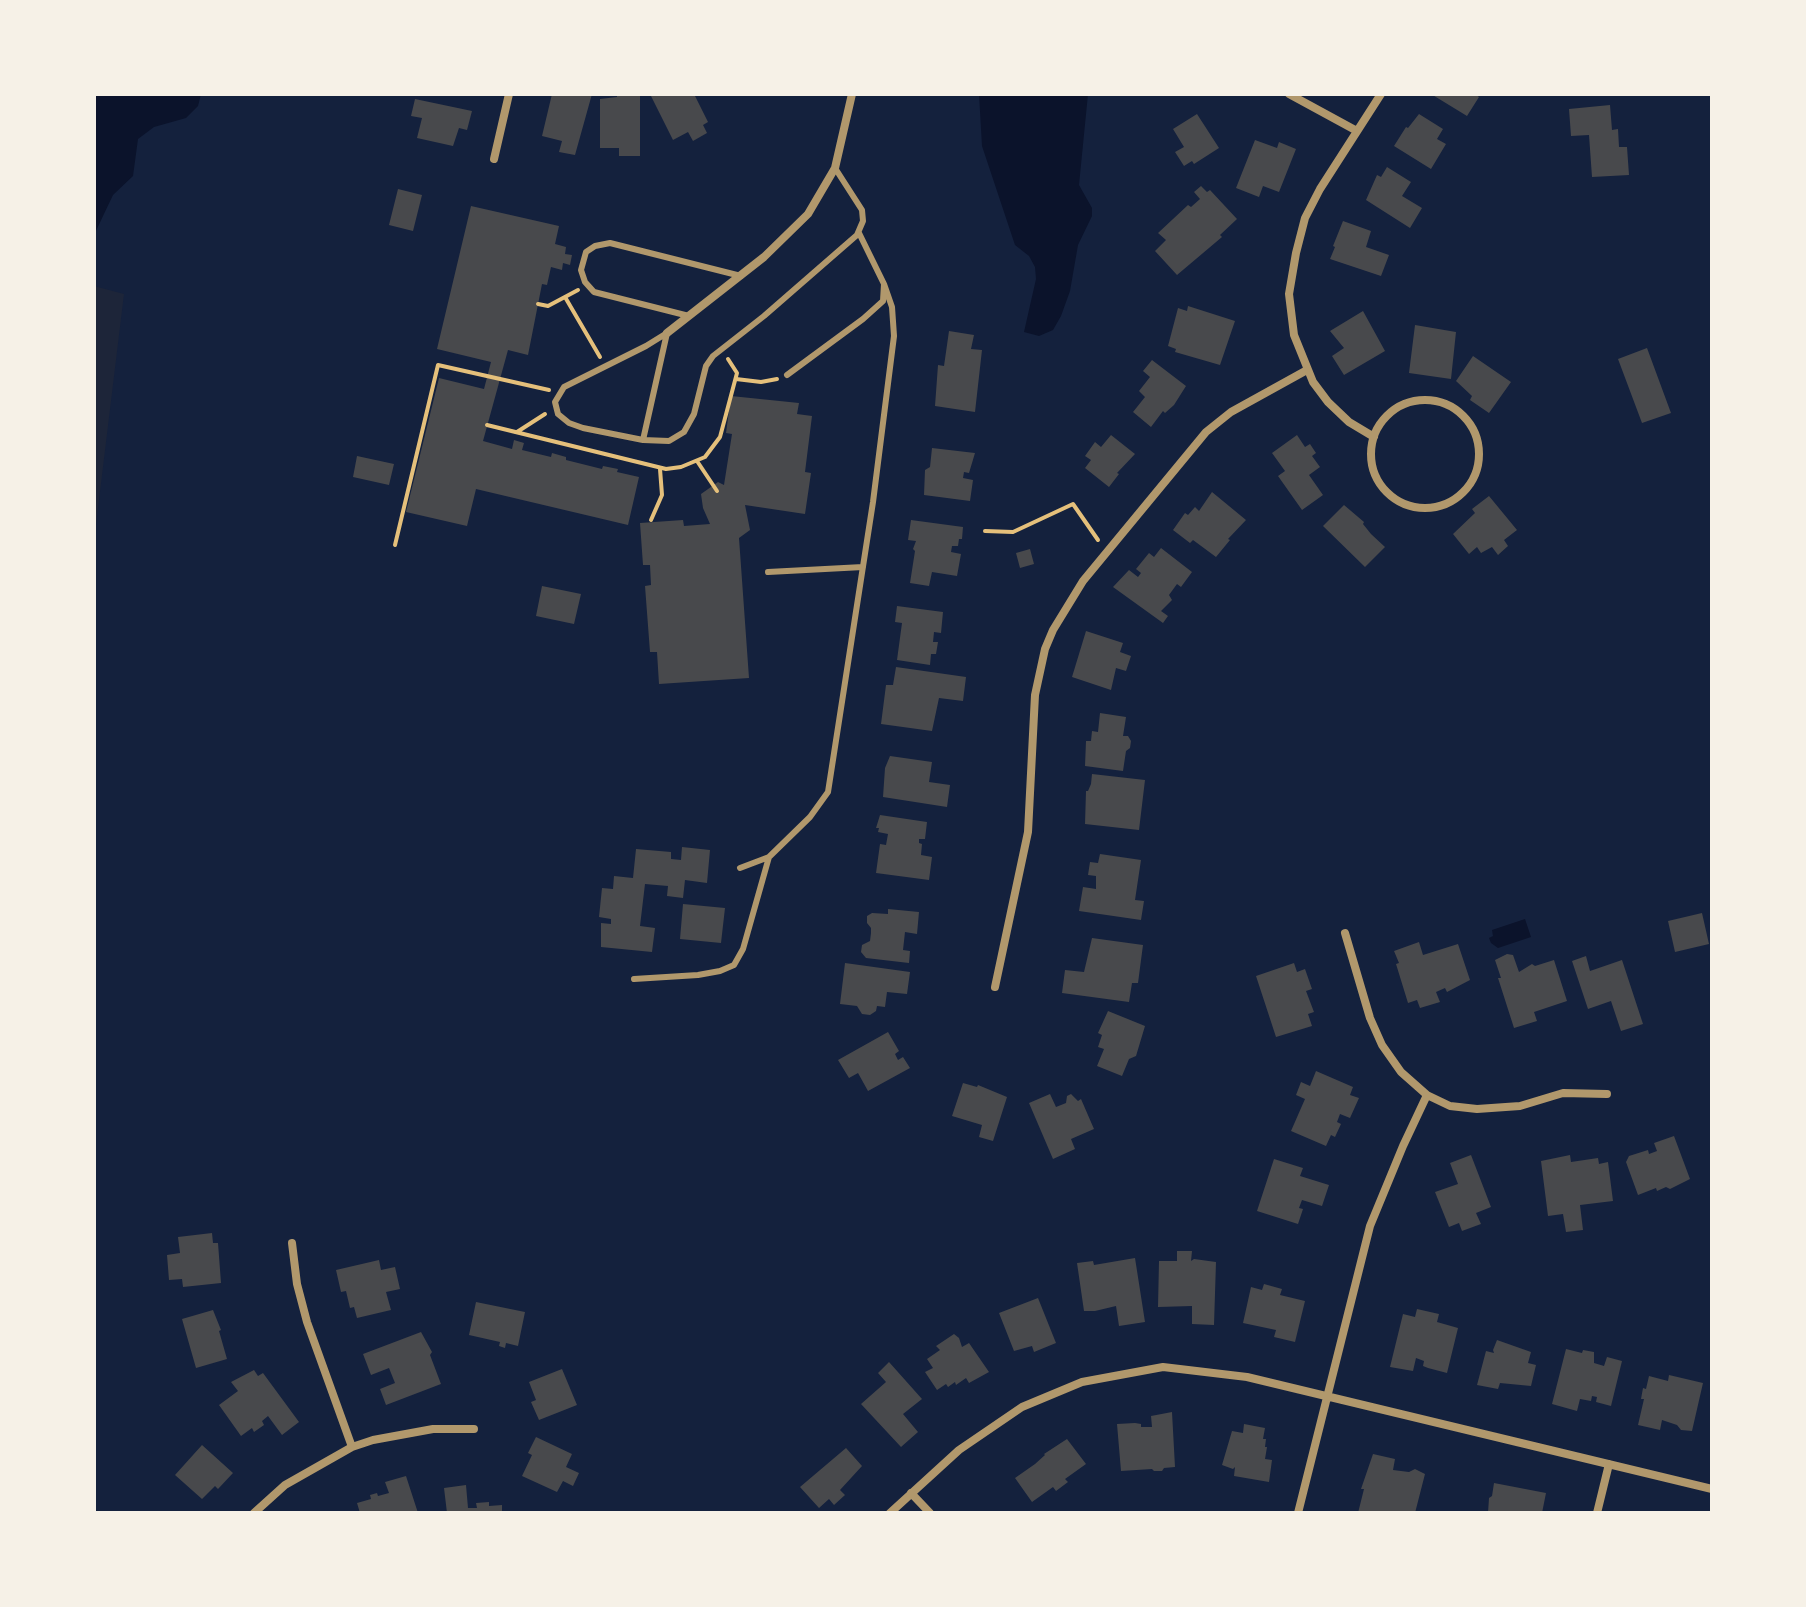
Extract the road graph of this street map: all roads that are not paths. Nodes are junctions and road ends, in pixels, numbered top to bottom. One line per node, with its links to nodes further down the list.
1 (509, 94): 6 (street)
2 (852, 94): 7 (street)
3 (1289, 94): 5 (street)
4 (1381, 94): 5 (street)
5 (1357, 131): 13 (street)
6 (494, 159)
7 (835, 168): 8 (lane); 9 (street)
8 (859, 233): 10 (lane); 16 (lane)
9 (741, 276): 11 (street); 11 (lane)
10 (884, 284): 14 (lane); 17 (lane)
11 (689, 316): 12 (street)
12 (667, 333): 16 (lane); 16 (lane)
13 (1307, 370): 15 (street); 23 (street)
14 (787, 375)
15 (1374, 437): 15 (street)
16 (643, 440)
17 (863, 567): 18 (lane); 19 (lane)
18 (768, 572)
19 (769, 857): 20 (lane); 22 (lane)
20 (740, 868)
21 (1345, 933): 25 (street)
22 (634, 979)
23 (995, 987)
24 (1607, 1094): 25 (street)
25 (1427, 1095): 27 (street)
26 (292, 1243): 29 (street)
27 (1327, 1396): 30 (street); 32 (street); 36 (street)
28 (474, 1429): 29 (street)
29 (352, 1447): 33 (street)
30 (1609, 1464): 31 (street); 37 (street)
31 (1712, 1489)
32 (911, 1493): 34 (street); 35 (street)
33 (254, 1513)
34 (890, 1513)
35 (930, 1513)
36 (1298, 1513)
37 (1597, 1513)

